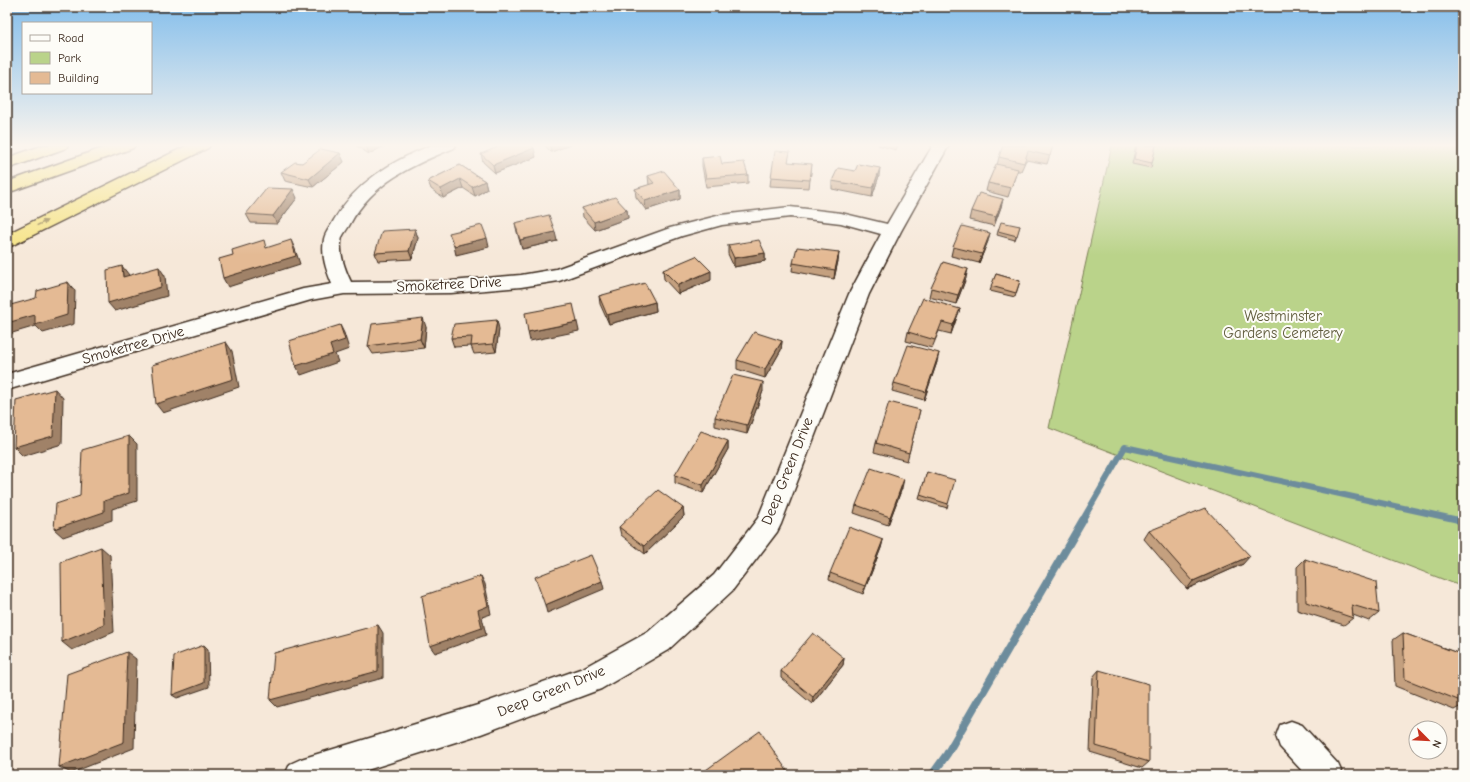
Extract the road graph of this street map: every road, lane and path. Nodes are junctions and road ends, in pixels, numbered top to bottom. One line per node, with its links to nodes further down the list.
1 (26, 181): 5 (highway)
2 (129, 181): 7 (highway, one-way to 2)
3 (377, 181): 8 (street)
4 (921, 181): 6 (street, Deep Green Drive)
5 (7, 188)
6 (892, 231): 8 (street, Smoketree Drive); 11 (street, Deep Green Drive)
7 (7, 241)
8 (344, 288): 9 (street, Smoketree Drive)
9 (7, 382)
10 (1291, 736): 12 (street)
11 (301, 775)
12 (1327, 775)

